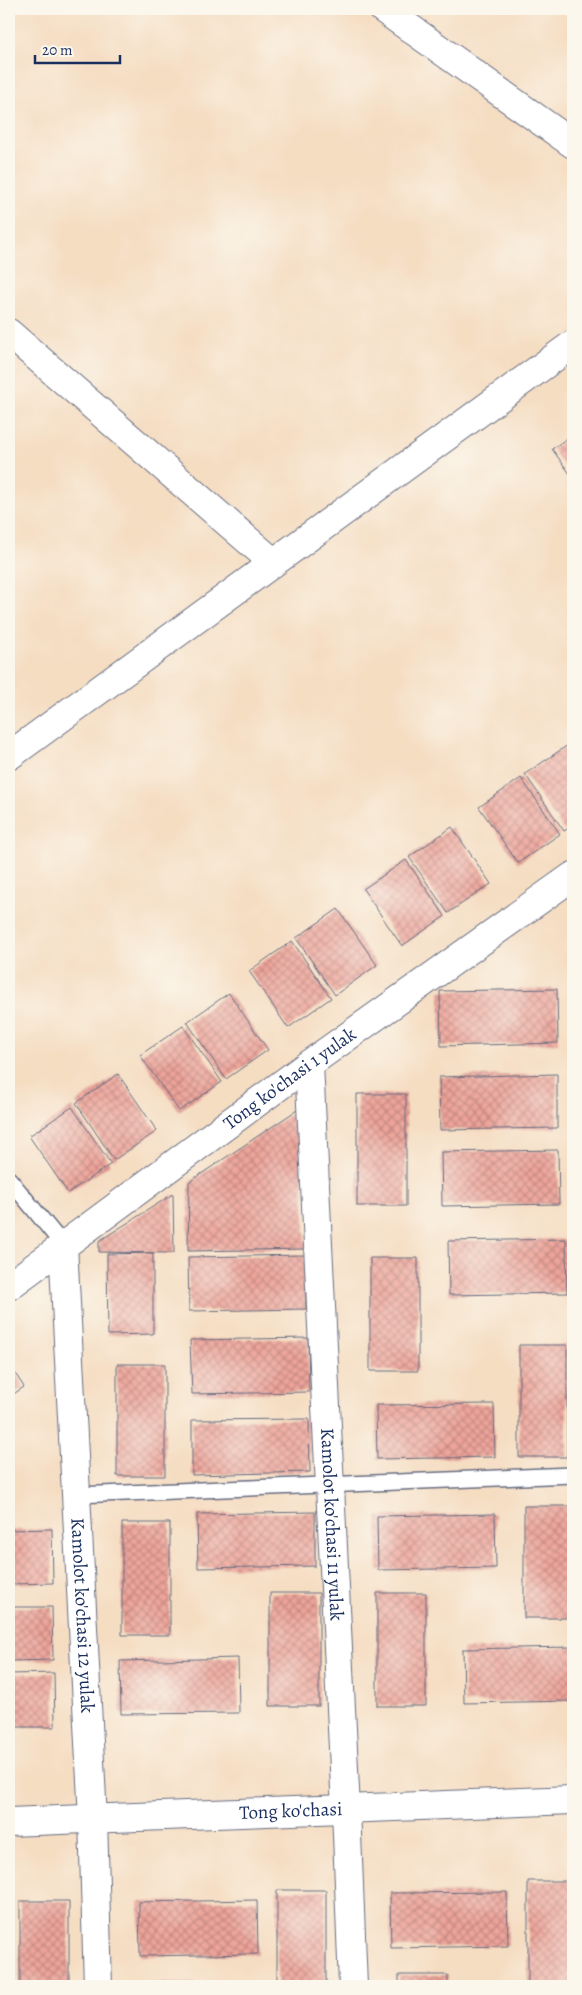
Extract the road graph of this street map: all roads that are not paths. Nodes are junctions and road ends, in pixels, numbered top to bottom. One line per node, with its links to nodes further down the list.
1 (384, 9): 2 (street)
2 (573, 144)
3 (9, 333): 5 (street)
4 (573, 344): 5 (street)
5 (273, 562): 6 (street)
6 (9, 756)
7 (573, 876): 8 (street, Tong ko'chasi 1 yulak)
8 (309, 1064): 10 (street, Tong ko'chasi 1 yulak); 13 (street, Kamolot ko'chasi 11 yulak)
9 (9, 1179): 10 (lane)
10 (63, 1245): 11 (street, Tong ko'chasi 1 yulak); 14 (street, Kamolot ko'chasi 12 yulak)
11 (9, 1286)
12 (573, 1475): 13 (lane)
13 (330, 1485): 14 (lane); 16 (street, Kamolot ko'chasi 11 yulak)
14 (76, 1495): 17 (street, Kamolot ko'chasi 12 yulak)
15 (573, 1800): 16 (street, Tong ko'chasi)
16 (346, 1809): 17 (street, Tong ko'chasi); 20 (street, Kamolot ko'chasi 11 yulak)
17 (93, 1819): 18 (street, Tong ko'chasi); 19 (street, Kamolot ko'chasi 12 yulak)
18 (9, 1822)
19 (98, 1986)
20 (353, 1986)

